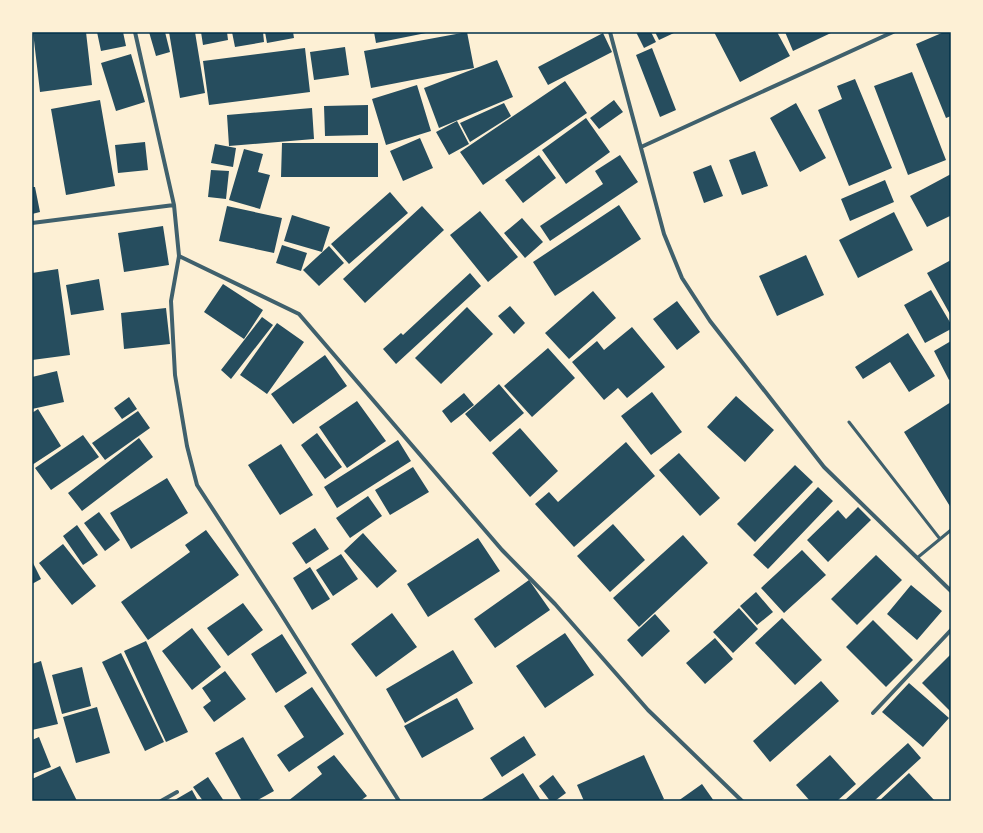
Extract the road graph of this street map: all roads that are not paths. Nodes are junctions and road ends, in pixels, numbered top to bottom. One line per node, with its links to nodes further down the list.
1 (136, 32): 5 (street)
2 (610, 32): 4 (street)
3 (893, 32): 4 (street)
4 (641, 147): 11 (street)
5 (174, 205): 6 (street); 7 (street)
6 (32, 223)
7 (179, 256): 17 (street); 18 (street)
8 (849, 422): 10 (lane)
9 (951, 530): 10 (lane)
10 (940, 539): 11 (lane)
11 (917, 558): 12 (street)
12 (951, 591)
13 (951, 630): 14 (street)
14 (873, 713)
15 (177, 792): 16 (street)
16 (161, 801)
17 (399, 801)
18 (742, 801)

